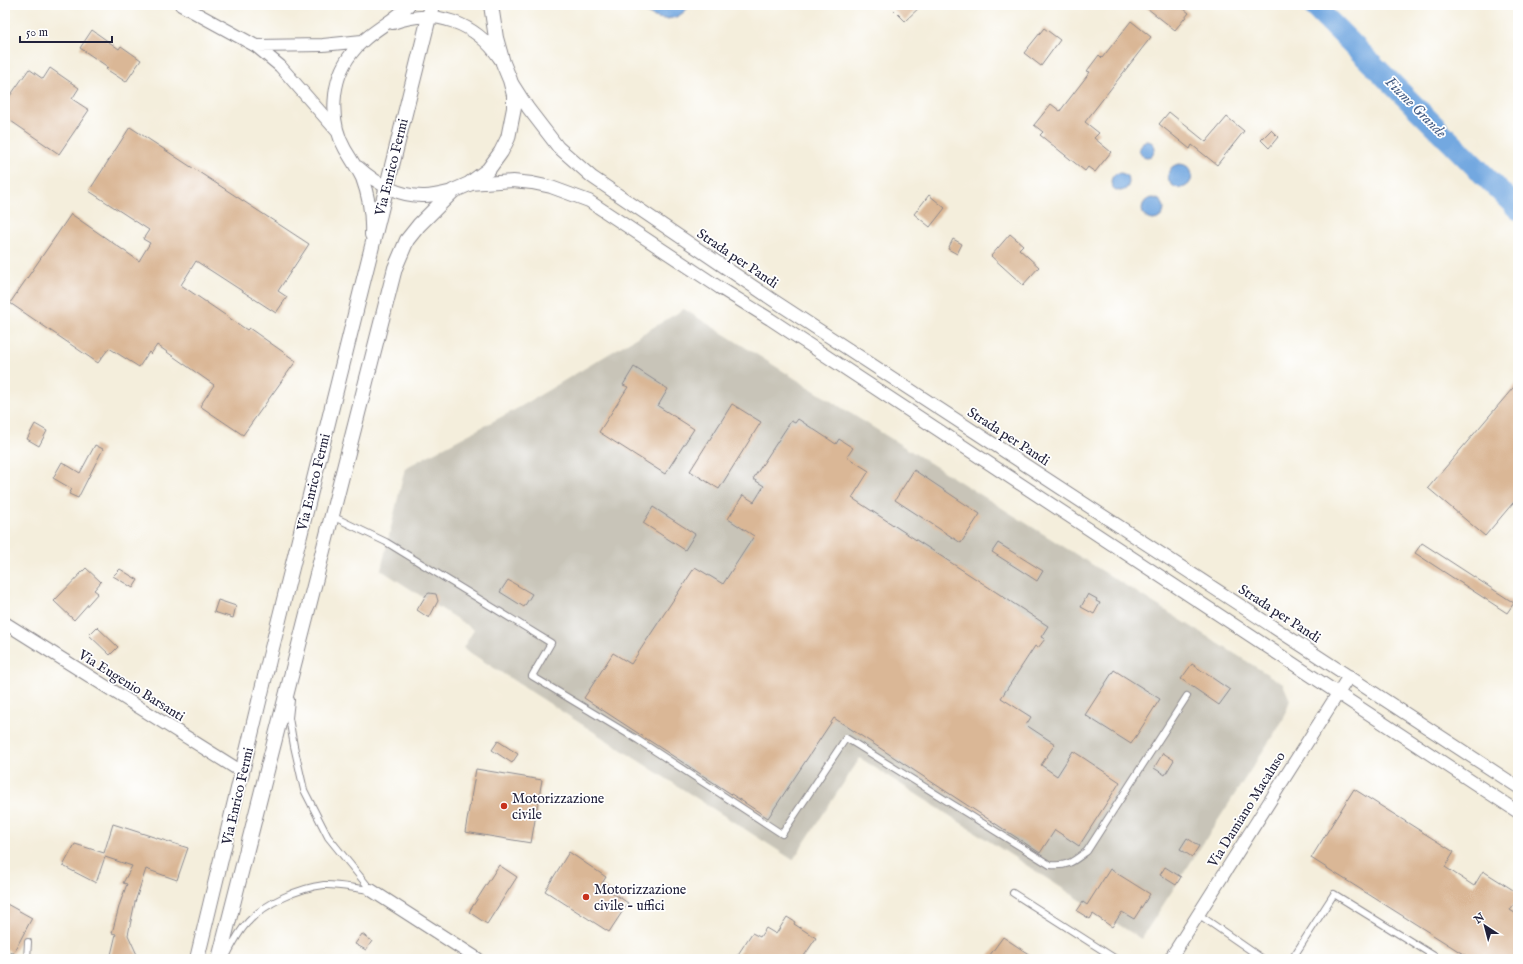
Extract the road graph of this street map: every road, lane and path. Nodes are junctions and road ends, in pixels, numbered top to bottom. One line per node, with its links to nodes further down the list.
1 (181, 5): 7 (street)
2 (410, 5): 5 (street)
3 (491, 5): 8 (street)
4 (431, 10): 5 (street); 8 (street); 13 (street, Via Enrico Fermi)
5 (382, 27): 6 (street)
6 (362, 41): 7 (street); 10 (street)
7 (256, 46): 10 (street)
8 (503, 63): 9 (street)
9 (510, 80): 12 (street); 19 (street, Strada per Pandi)
10 (337, 131): 11 (street)
11 (356, 165): 13 (street); 15 (street)
12 (469, 184): 14 (street); 20 (street)
13 (386, 188): 14 (street); 15 (street, Via Enrico Fermi)
14 (453, 191): 16 (street, Via Enrico Fermi)
15 (371, 248): 22 (street, Via Enrico Fermi)
16 (332, 516): 18 (street, Via Enrico Fermi); 21 (lane)
17 (5, 624): 22 (street, Via Eugenio Barsanti)
18 (295, 665): 25 (lane); 31 (street, Via Enrico Fermi)
19 (1349, 676): 20 (street, Via Damiano Macaluso); 23 (street, Strada per Pandi)
20 (1337, 694): 24 (street); 27 (street, Via Damiano Macaluso)
21 (1187, 696)
22 (242, 772): 30 (street, Via Enrico Fermi)
23 (1518, 787)
24 (1518, 812)
25 (371, 890): 32 (lane); 33 (street)
26 (1014, 893): 34 (lane)
27 (1198, 914): 35 (street, Via Damiano Macaluso); 36 (lane)
28 (28, 942): 29 (lane)
29 (27, 959)
30 (197, 959)
31 (219, 959)
32 (225, 959)
33 (478, 959)
34 (1116, 959)
35 (1170, 959)
36 (1263, 959)
37 (1292, 959): 38 (lane)
38 (1439, 959)

